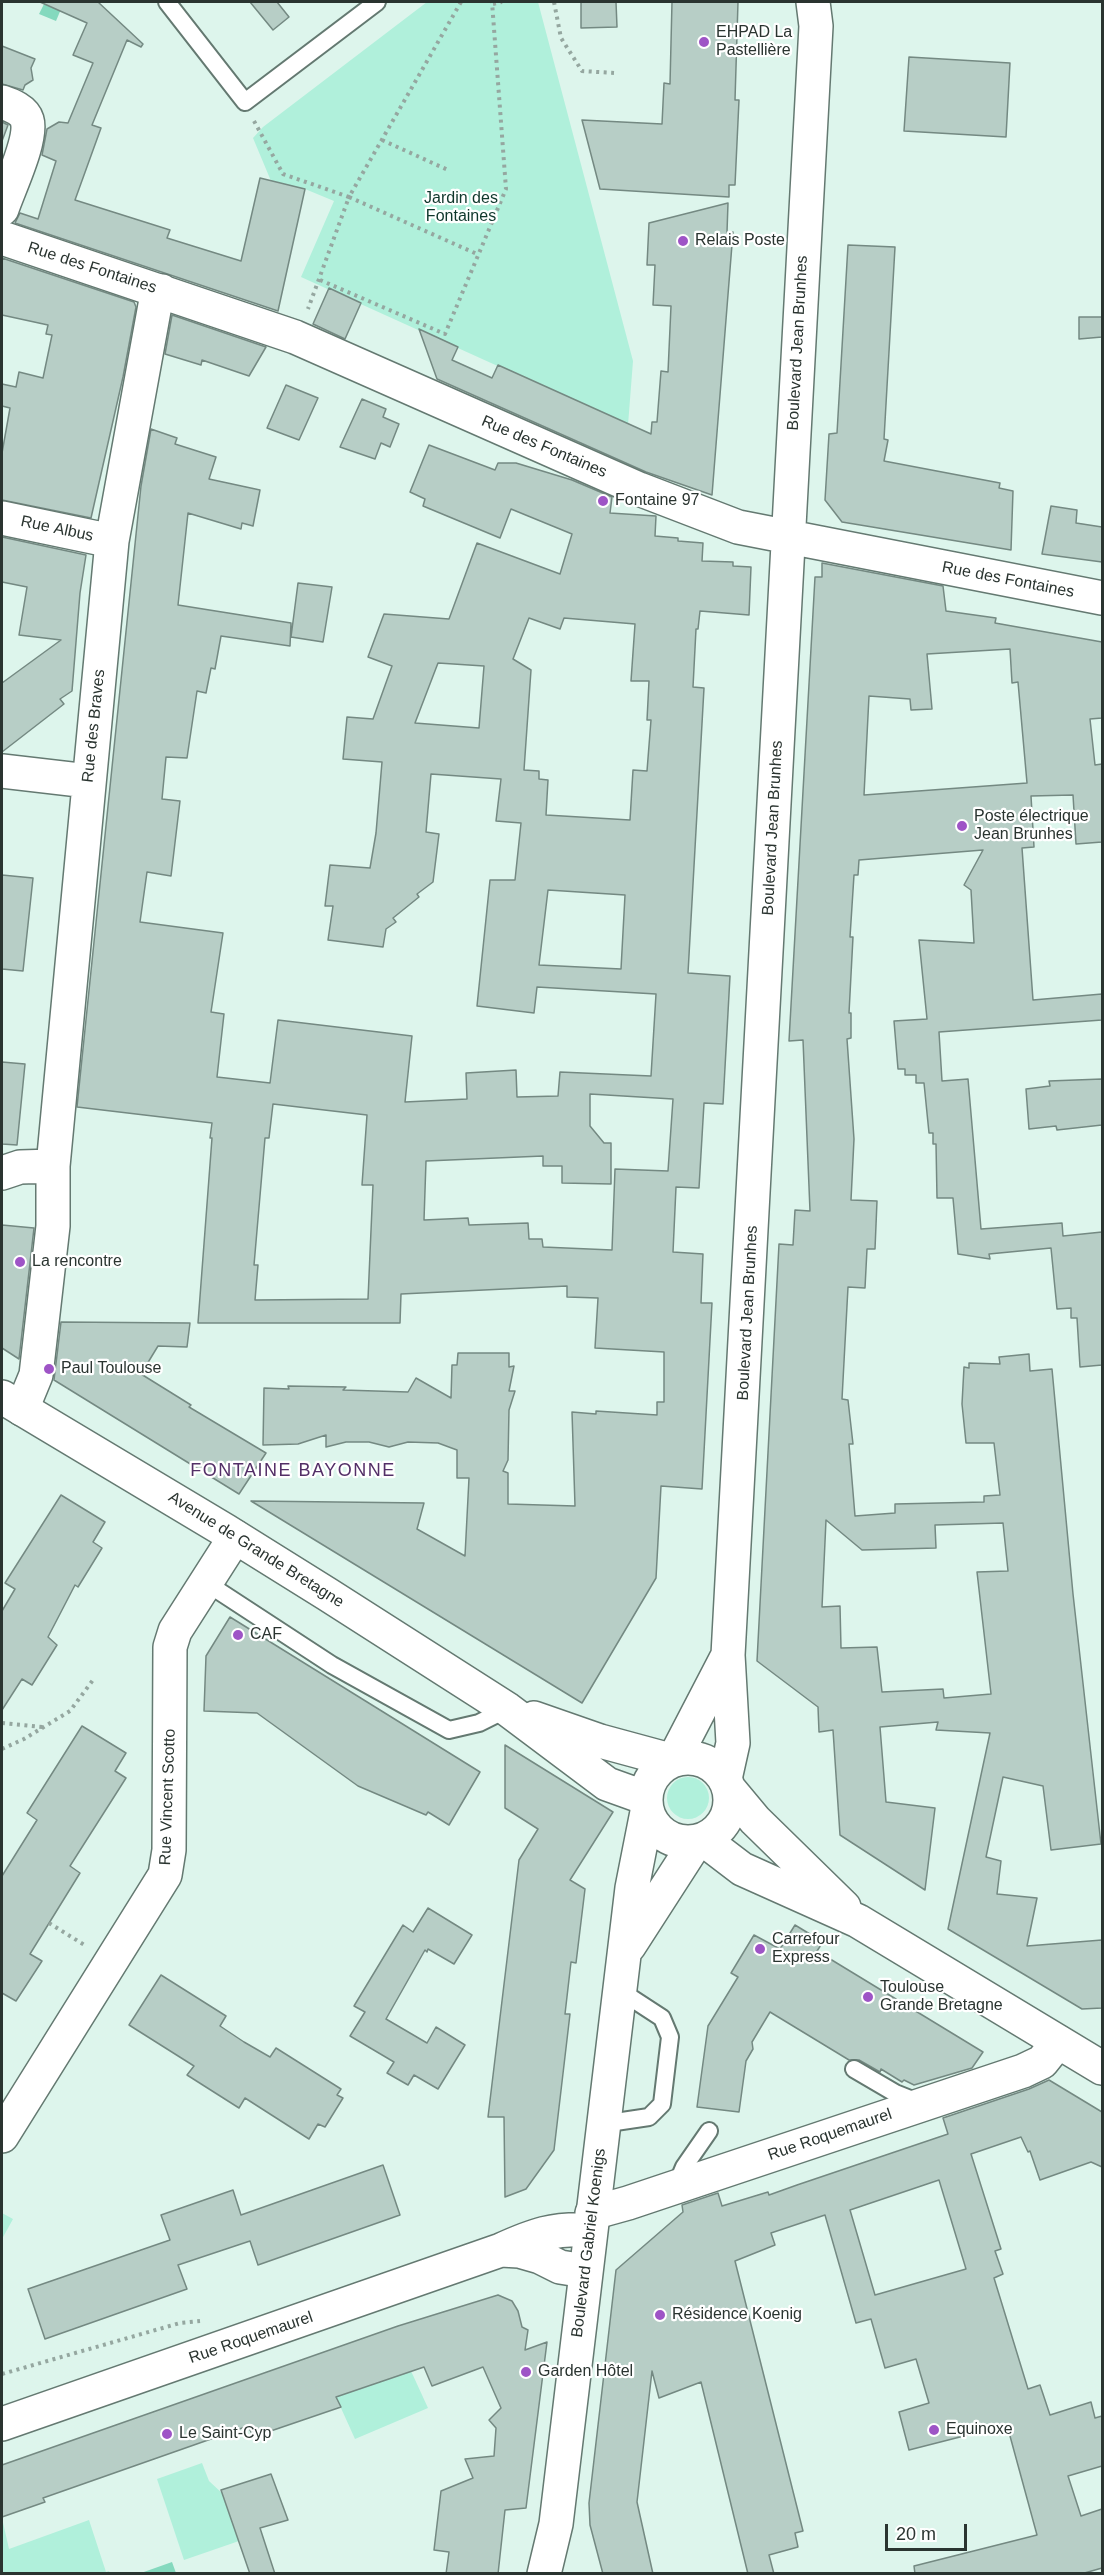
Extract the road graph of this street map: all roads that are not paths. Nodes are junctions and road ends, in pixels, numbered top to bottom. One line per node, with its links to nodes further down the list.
1 (167, 2): 2 (lane)
2 (377, 2)
3 (813, 2): 9 (street, Boulevard Jean Brunhes)
4 (2, 102): 5 (street)
5 (2, 209)
6 (2, 238): 7 (street, Rue des Fontaines)
7 (162, 291): 9 (street, Rue des Fontaines); 10 (street, Rue des Braves)
8 (2, 518): 10 (street, Rue Albus)
9 (788, 536): 11 (street, Rue des Fontaines); 19 (street, Boulevard Jean Brunhes)
10 (112, 541): 13 (street, Rue des Braves)
11 (1102, 597)
12 (2, 771): 13 (street)
13 (88, 781): 14 (street, Rue des Braves)
14 (53, 1166): 15 (street); 16 (street, Rue des Braves)
15 (2, 1173)
16 (12, 1403): 17 (street, Avenue de Grande Bretagne)
17 (235, 1537): 18 (street, Rue Vincent Scotto); 20 (street, Avenue de Grande Bretagne)
18 (205, 1582): 20 (lane); 33 (street, Rue Vincent Scotto)
19 (728, 1655): 21 (street, Boulevard Jean Brunhes); 22 (street, Boulevard Jean Brunhes)
20 (507, 1709): 21 (street, Avenue de Grande Bretagne); 23 (street, Avenue de Grande Bretagne)
21 (672, 1760): 22 (street); 23 (street)
22 (728, 1784): 24 (street); 25 (street)
23 (647, 1805): 24 (street); 26 (street, Boulevard Gabriel Koenigs)
24 (700, 1841): 25 (street); 26 (street, Boulevard Gabriel Koenigs)
25 (858, 1921): 27 (street)
26 (620, 1976): 31 (street, Boulevard Gabriel Koenigs); 31 (lane)
27 (1058, 2042): 28 (street); 30 (street, Rue Roquemaurel)
28 (1102, 2066)
29 (854, 2069): 30 (lane)
30 (922, 2104): 34 (street, Rue Roquemaurel)
31 (602, 2124): 35 (street, Boulevard Gabriel Koenigs)
32 (709, 2131): 34 (lane)
33 (2, 2136)
34 (675, 2187): 35 (street, Rue Roquemaurel)
35 (591, 2221): 36 (street, Rue Roquemaurel); 37 (street, Boulevard Gabriel Koenigs)
36 (501, 2250): 37 (street, Rue Roquemaurel); 38 (street, Rue Roquemaurel)
37 (585, 2271): 39 (street, Boulevard Gabriel Koenigs)
38 (2, 2424)
39 (556, 2524): 40 (street, Boulevard Gabriel Koenigs); 41 (street, Boulevard Gabriel Koenigs)
40 (544, 2574)
41 (560, 2574)

